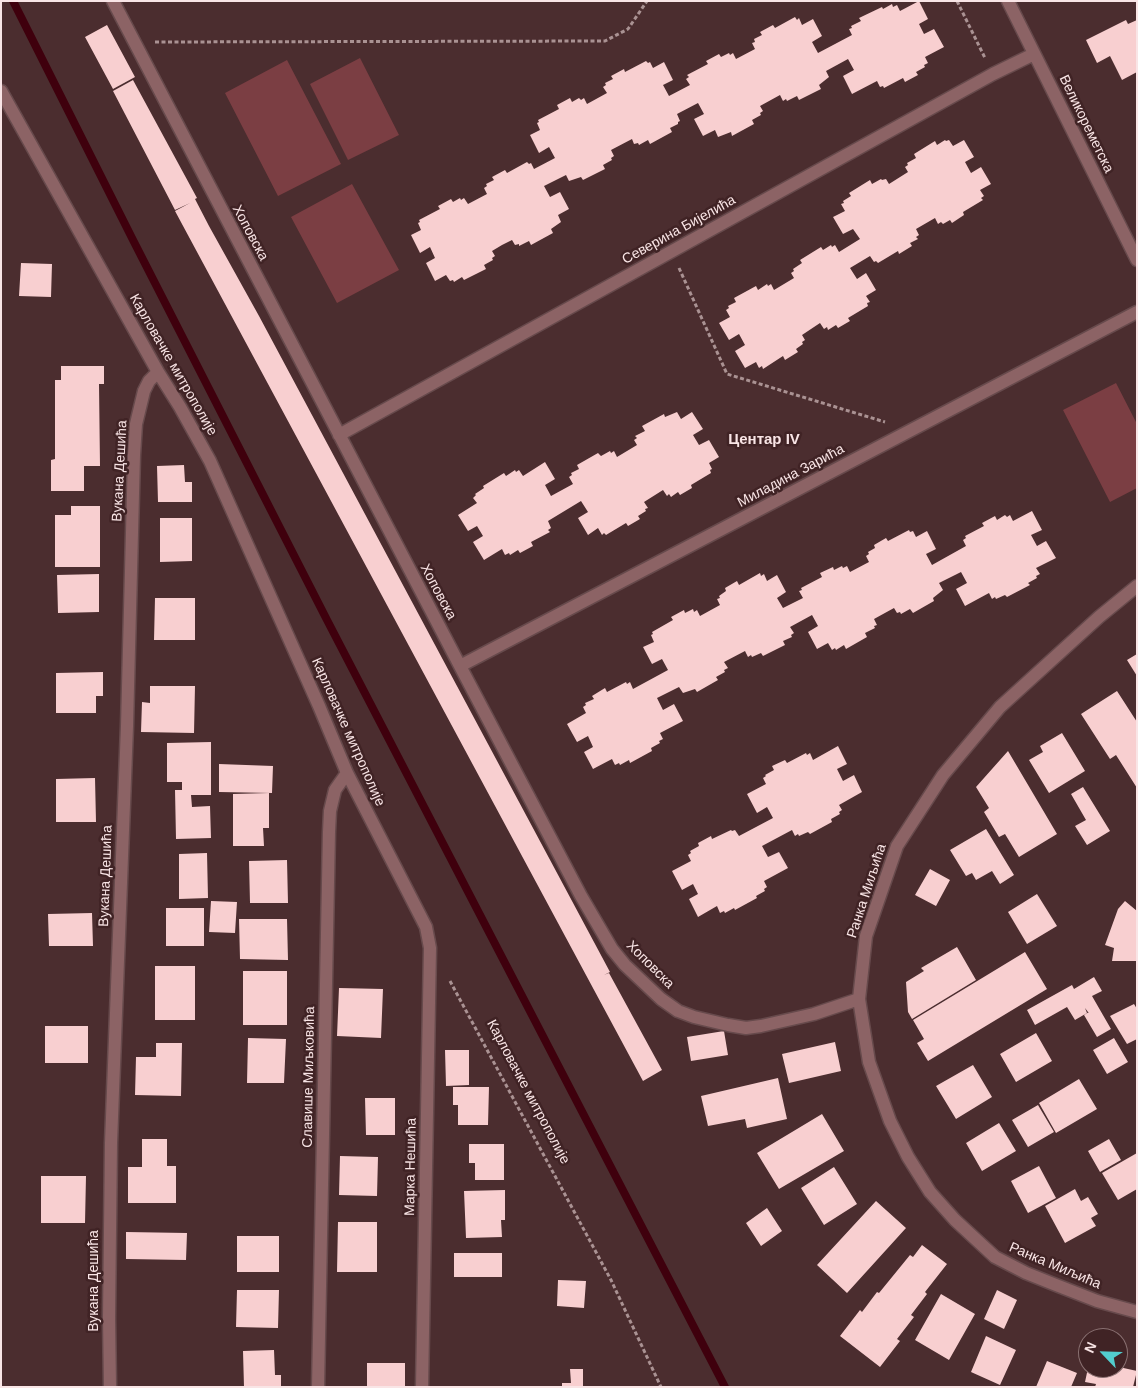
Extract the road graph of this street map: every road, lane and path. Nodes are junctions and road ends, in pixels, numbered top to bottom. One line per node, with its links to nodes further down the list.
1 (113, 1): 5 (street, Хоповска)
2 (647, 1): 5 (path)
3 (957, 1): 7 (path)
4 (1008, 1): 6 (street, Великореметска)
5 (133, 42): 14 (street, Хоповска)
6 (1034, 54): 7 (street, Северина Бијелића); 10 (street, Великореметска)
7 (993, 74): 9 (street, Северина Бијелића)
8 (1, 91): 12 (street, Карловачке митрополије)
9 (672, 251): 13 (path); 14 (street, Северина Бијелића)
10 (1137, 260)
11 (1137, 312): 13 (street, Миладина Зарића)
12 (158, 372): 17 (street, Карловачке митрополије); 21 (street, Вукана Дешића)
13 (912, 430): 16 (street, Миладина Зарића)
14 (339, 435): 16 (street, Хоповска)
15 (1137, 586): 19 (street, Ранка Миљића)
16 (460, 666): 19 (street, Хоповска)
17 (347, 773): 18 (street, Карловачке митрополије); 22 (street, Славише Миљковића)
18 (430, 948): 23 (street, Марка Нешића); 24 (path, Карловачке митрополије)
19 (859, 999): 20 (street, Ранка Миљића)
20 (1137, 1312)
21 (110, 1387)
22 (318, 1387)
23 (422, 1387)
24 (662, 1387)

